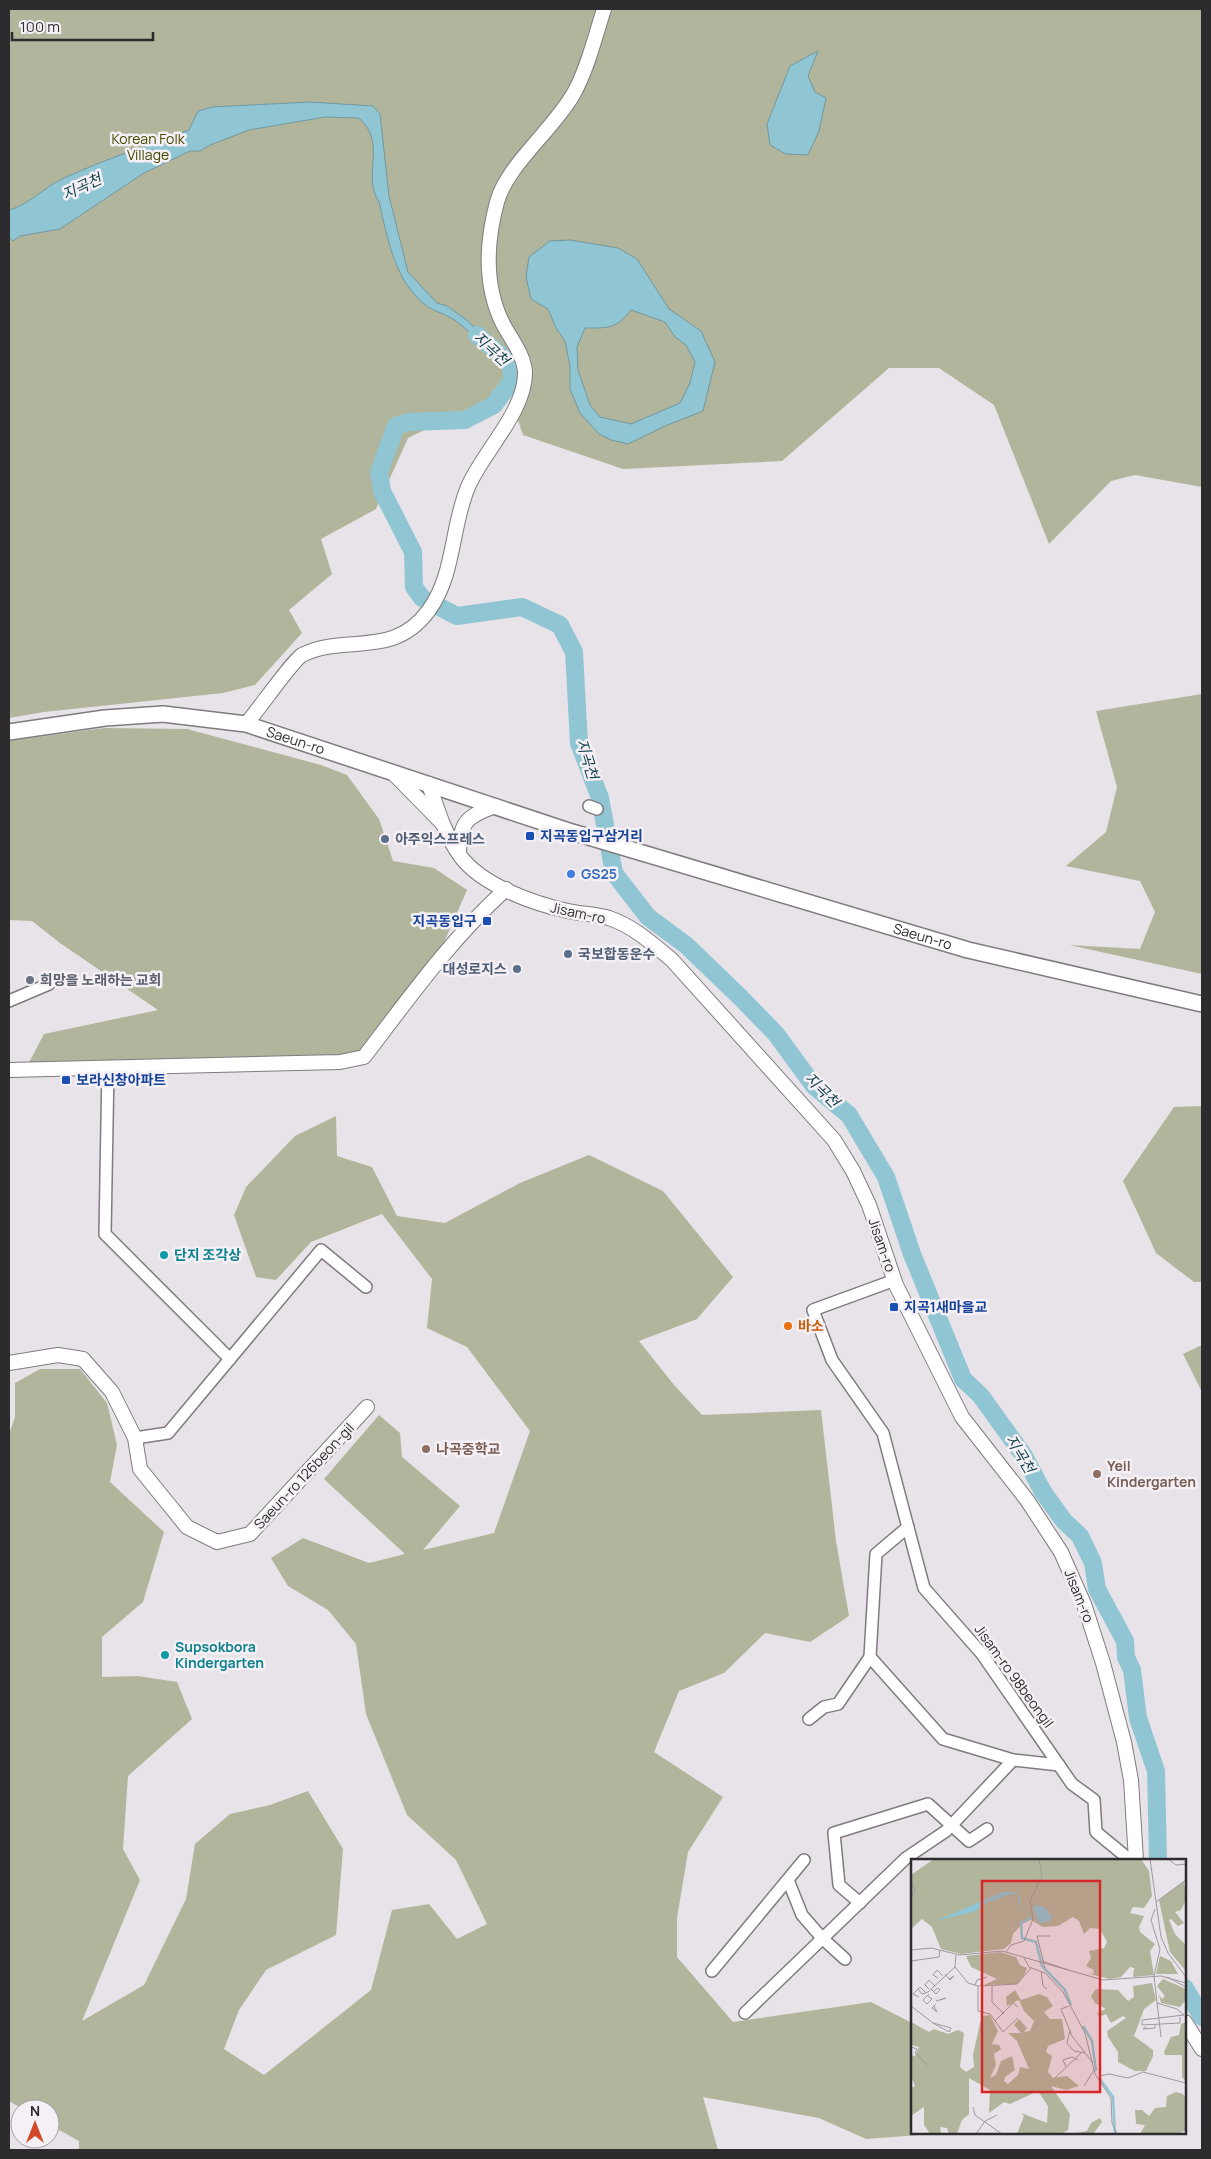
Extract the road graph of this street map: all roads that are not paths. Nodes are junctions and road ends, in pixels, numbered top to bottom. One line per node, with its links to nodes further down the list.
1 (604, 9): 2 (street)
2 (246, 724): 3 (main road, Saeun-ro); 4 (main road, Saeun-ro)
3 (9, 732)
4 (392, 772): 5 (main road, Saeun-ro); 7 (street)
5 (429, 784): 6 (main road, Saeun-ro); 7 (street, Jisam-ro)
6 (495, 806): 8 (street); 12 (main road, Saeun-ro)
7 (442, 824): 8 (street, Jisam-ro)
8 (458, 852): 9 (street, Jisam-ro)
9 (506, 888): 13 (street); 15 (street, Jisam-ro)
10 (49, 984): 11 (street)
11 (9, 1001)
12 (1202, 1004)
13 (108, 1066): 14 (street); 17 (street)
14 (9, 1070)
15 (895, 1280): 21 (street, Jisam-ro 98beongil); 29 (street, Jisam-ro)
16 (366, 1287): 17 (street)
17 (230, 1359): 20 (street)
18 (9, 1363): 20 (street, Saeun-ro 126beon-gil)
19 (367, 1407): 20 (street, Saeun-ro 126beon-gil)
20 (135, 1438)
21 (908, 1527): 22 (street); 25 (street, Jisam-ro 98beongil)
22 (870, 1657): 23 (street); 24 (street)
23 (809, 1719)
24 (1013, 1760): 25 (street); 26 (street)
25 (1058, 1765): 28 (street, Jisam-ro 98beongil)
26 (951, 1826): 27 (street); 32 (street); 32 (street)
27 (987, 1829)
28 (1129, 1859)
29 (1136, 1859)
30 (804, 1860): 31 (street)
31 (788, 1880): 33 (street); 35 (street)
32 (860, 1903): 33 (street)
33 (822, 1938): 34 (street); 36 (street)
34 (845, 1959)
35 (712, 1971)
36 (745, 2013)
37 (1186, 2024): 38 (street)
38 (1202, 2049)

